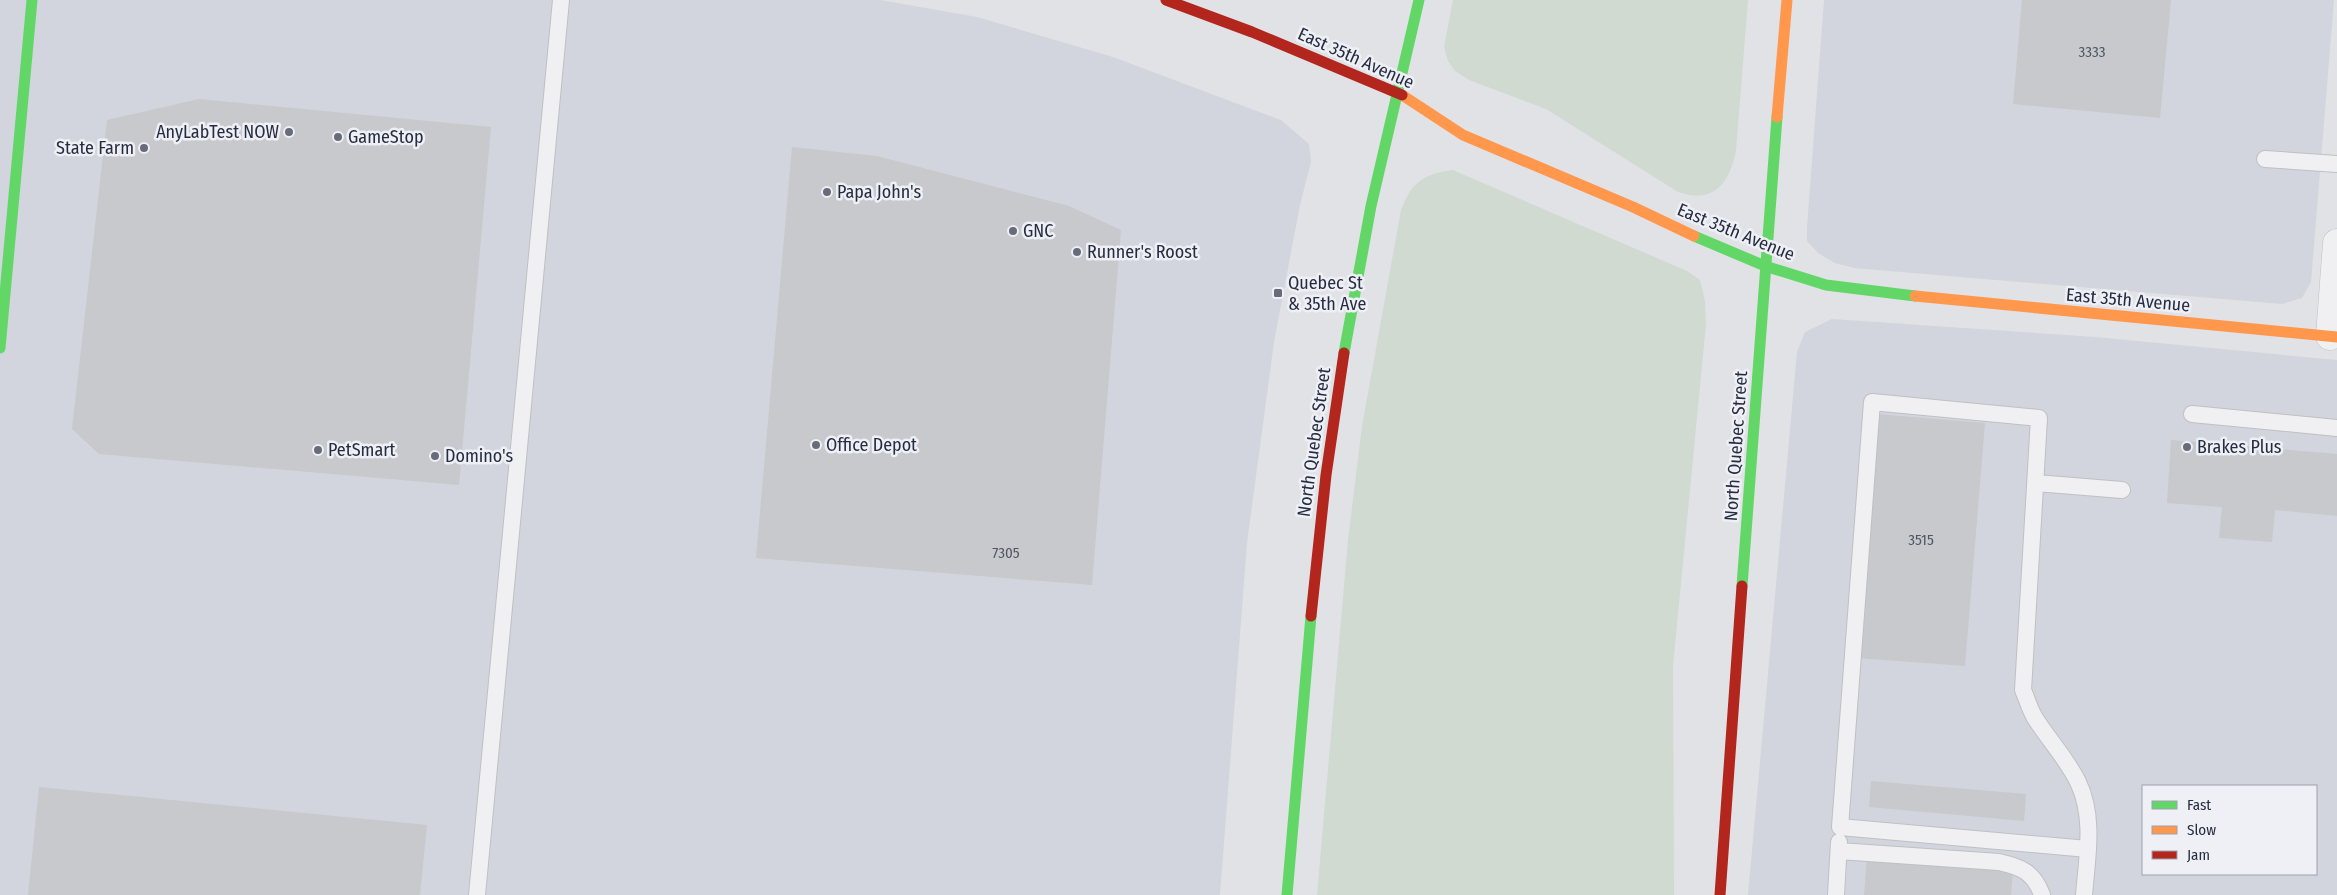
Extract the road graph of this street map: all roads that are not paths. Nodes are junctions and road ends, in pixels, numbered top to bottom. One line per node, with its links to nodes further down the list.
1 (32, 0): 12 (main road)
2 (561, 0): 20 (lane)
3 (1166, 0): 6 (main road, East 35th Avenue)
4 (1419, 0): 6 (main road, North Quebec Street)
5 (1787, 0): 10 (main road, North Quebec Street)
6 (1397, 92): 10 (main road, East 35th Avenue); 21 (main road, North Quebec Street)
7 (2265, 159): 8 (lane)
8 (2337, 164)
9 (2337, 244): 11 (street)
10 (1765, 266): 11 (main road, East 35th Avenue); 22 (main road, North Quebec Street)
11 (2333, 336)
12 (0, 348)
13 (2192, 414): 14 (lane)
14 (2337, 428)
15 (2036, 483): 16 (lane); 17 (lane); 18 (lane)
16 (2122, 490)
17 (1840, 827): 18 (lane); 19 (lane)
18 (2088, 849): 25 (lane)
19 (1839, 851): 23 (lane); 24 (lane)
20 (477, 895)
21 (1287, 895)
22 (1720, 895)
23 (1836, 895)
24 (2042, 895)
25 (2084, 895)

